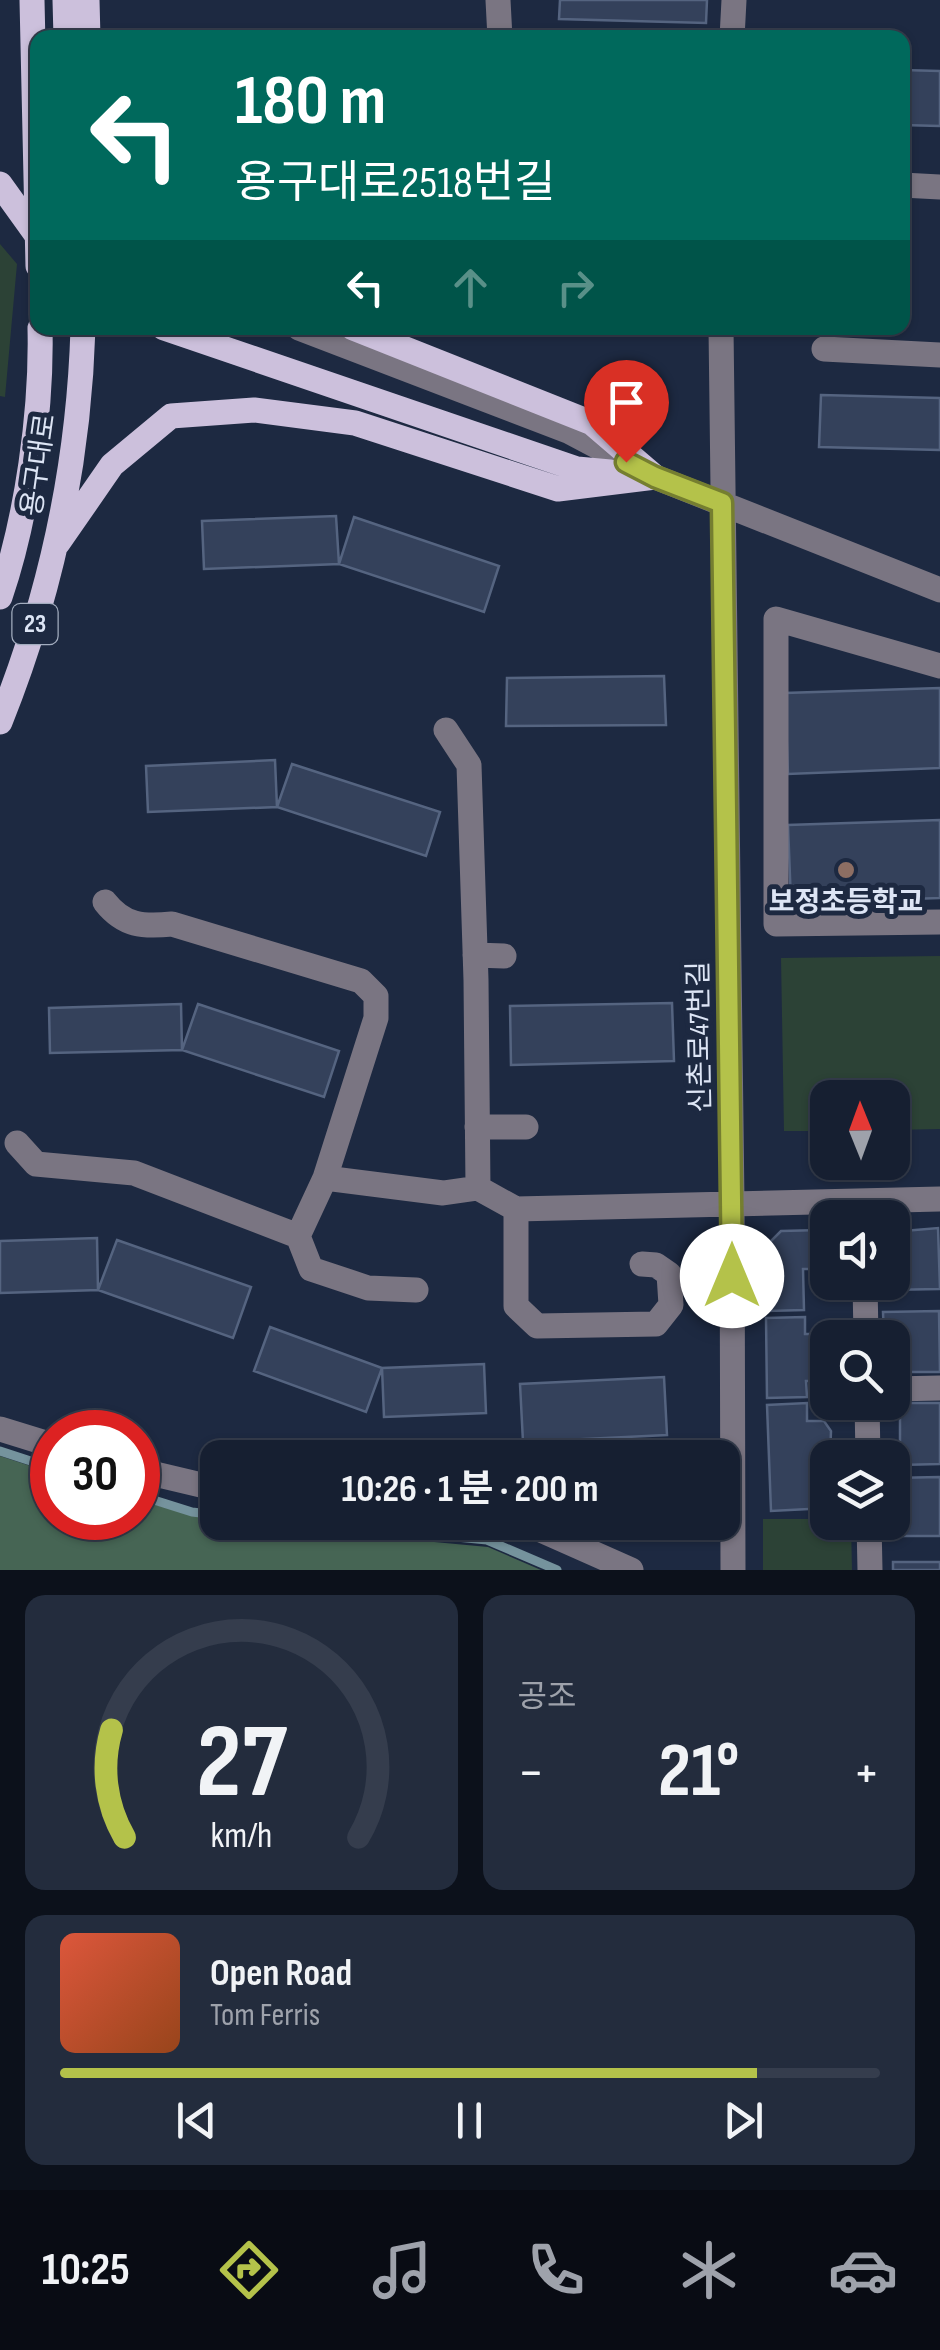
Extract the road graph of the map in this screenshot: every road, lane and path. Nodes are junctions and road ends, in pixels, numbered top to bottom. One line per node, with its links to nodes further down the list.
1 (32, 0): 6 (main road)
2 (65, 0): 7 (main road)
3 (87, 0): 8 (main road)
4 (498, 0): 9 (street)
5 (734, 0): 10 (street)
6 (33, 30)
7 (80, 30)
8 (84, 30)
9 (500, 30)
10 (732, 30)
11 (0, 184): 14 (main road, bridge)
12 (910, 185): 13 (street)
13 (940, 187)
14 (30, 226)
15 (40, 335): 23 (main road, 용구대로 / 23)
16 (82, 335): 26 (main road, 용구대로 / 23)
17 (185, 335): 24 (main road)
18 (316, 335): 24 (street)
19 (371, 335): 24 (main road)
20 (721, 335): 25 (street, 신촌로47번길)
21 (824, 349): 22 (street)
22 (940, 355)
23 (35, 407): 27 (main road); 29 (main road, 용구대로 / 23)
24 (655, 477): 25 (street); 26 (main road)
25 (722, 503): 28 (street); 43 (street, 신촌로47번길)
26 (58, 543): 27 (main road, 용구대로 / 23)
27 (47, 590): 31 (main road, 용구대로 / 23)
28 (940, 590)
29 (0, 597)
30 (940, 666): 34 (street)
31 (0, 722)
32 (446, 730): 35 (street)
33 (104, 902): 40 (street)
34 (940, 922)
35 (475, 955): 36 (street); 38 (street)
36 (504, 956)
37 (526, 1126): 38 (street)
38 (477, 1127): 41 (street)
39 (17, 1142): 47 (street)
40 (324, 1178): 41 (street); 47 (street)
41 (478, 1188): 46 (street)
42 (940, 1199): 44 (street)
43 (732, 1202): 45 (street); 46 (street); 59 (street, 신촌로47번길)
44 (910, 1203)
45 (810, 1206)
46 (516, 1208): 48 (street)
47 (298, 1236): 49 (street)
48 (642, 1264)
49 (416, 1290)
50 (940, 1388): 51 (street)
51 (910, 1389)
52 (0, 1429): 53 (street)
53 (30, 1438)
54 (160, 1475): 55 (street)
55 (200, 1484)
56 (564, 1540): 58 (street)
57 (869, 1540): 60 (street)
58 (631, 1570)
59 (733, 1570)
60 (870, 1570)

